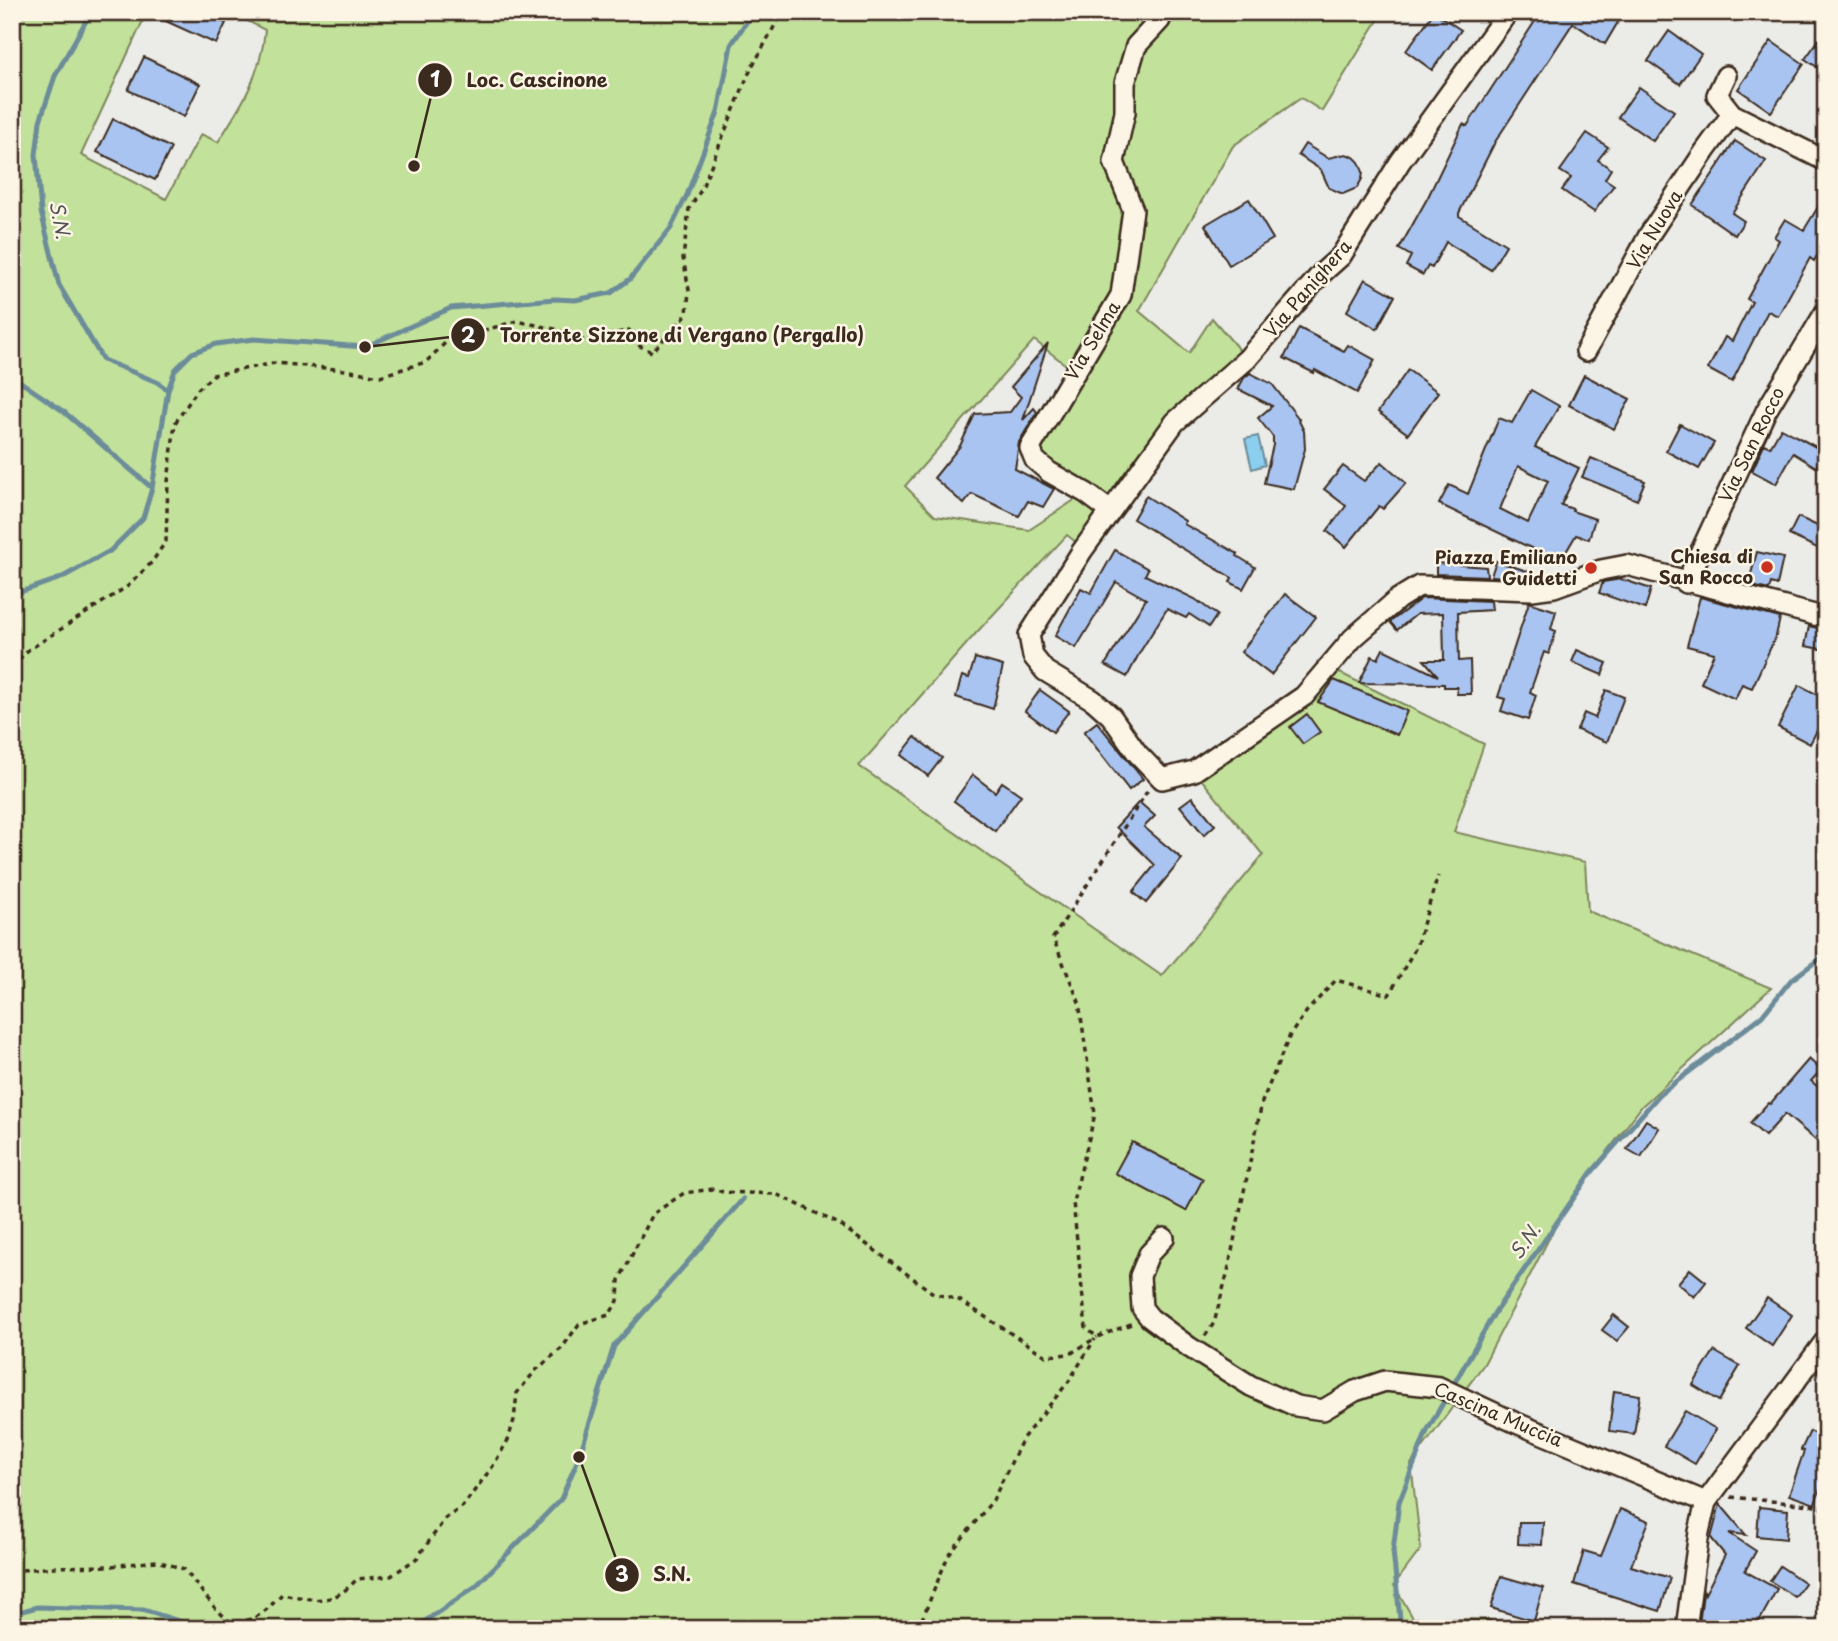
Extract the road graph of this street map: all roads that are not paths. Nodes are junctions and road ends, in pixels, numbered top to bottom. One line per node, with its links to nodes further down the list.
1 (1162, 12): 8 (street, Via Selma)
2 (1508, 12): 8 (street, Via Panighera)
3 (1726, 76): 4 (street)
4 (1732, 114): 5 (street); 7 (street, Via Nuova)
5 (1826, 161)
6 (1826, 311): 9 (street, Via San Rocco)
7 (1586, 351)
8 (1109, 510): 9 (street, Via Panighera)
9 (1686, 583): 10 (street)
10 (1826, 618)
11 (1164, 1238): 13 (street, Cascina Muccia)
12 (1826, 1340): 13 (street)
13 (1710, 1497): 14 (street)
14 (1686, 1629)

